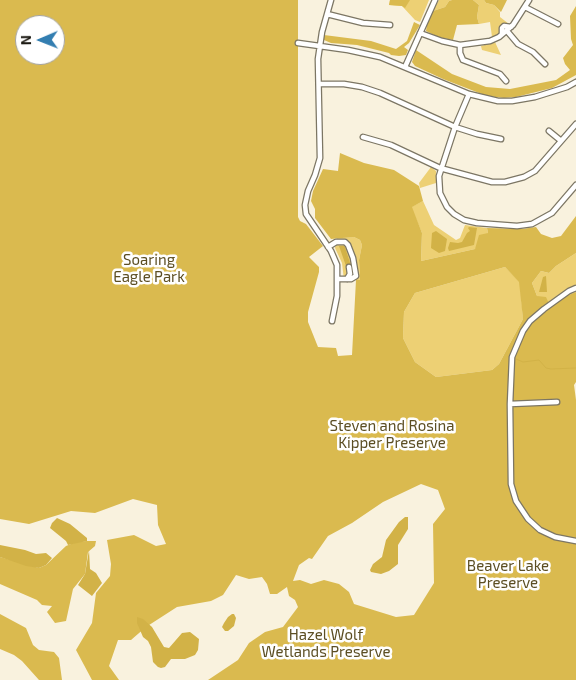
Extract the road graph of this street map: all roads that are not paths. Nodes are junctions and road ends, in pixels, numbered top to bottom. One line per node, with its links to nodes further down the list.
1 (331, 0): 5 (street)
2 (435, 0): 10 (street)
3 (529, 0): 4 (street)
4 (525, 7): 6 (street); 8 (street)
5 (327, 14): 7 (street); 14 (street)
6 (558, 24)
7 (390, 26)
8 (511, 27): 9 (street); 11 (street)
9 (507, 31): 11 (street); 15 (street)
10 (420, 33): 13 (street); 16 (street)
11 (502, 34): 13 (street)
12 (298, 43): 14 (street)
13 (460, 45): 17 (street)
14 (319, 46): 16 (street); 19 (street)
15 (545, 64)
16 (405, 67): 20 (street)
17 (506, 81)
18 (576, 82): 20 (street)
19 (319, 84): 22 (street); 29 (street)
20 (469, 94): 22 (street)
21 (576, 124): 26 (street)
22 (455, 128): 25 (street); 27 (street)
23 (549, 131): 26 (street)
24 (363, 137): 27 (street)
25 (502, 139)
26 (560, 140): 27 (street)
27 (440, 168): 28 (street)
28 (576, 185)
29 (328, 247): 31 (street); 32 (street)
30 (349, 267): 32 (street)
31 (338, 279): 32 (street); 34 (street)
32 (347, 279)
33 (576, 288): 36 (street)
34 (332, 321)
35 (558, 402): 36 (street)
36 (510, 404): 37 (street)
37 (576, 541)

